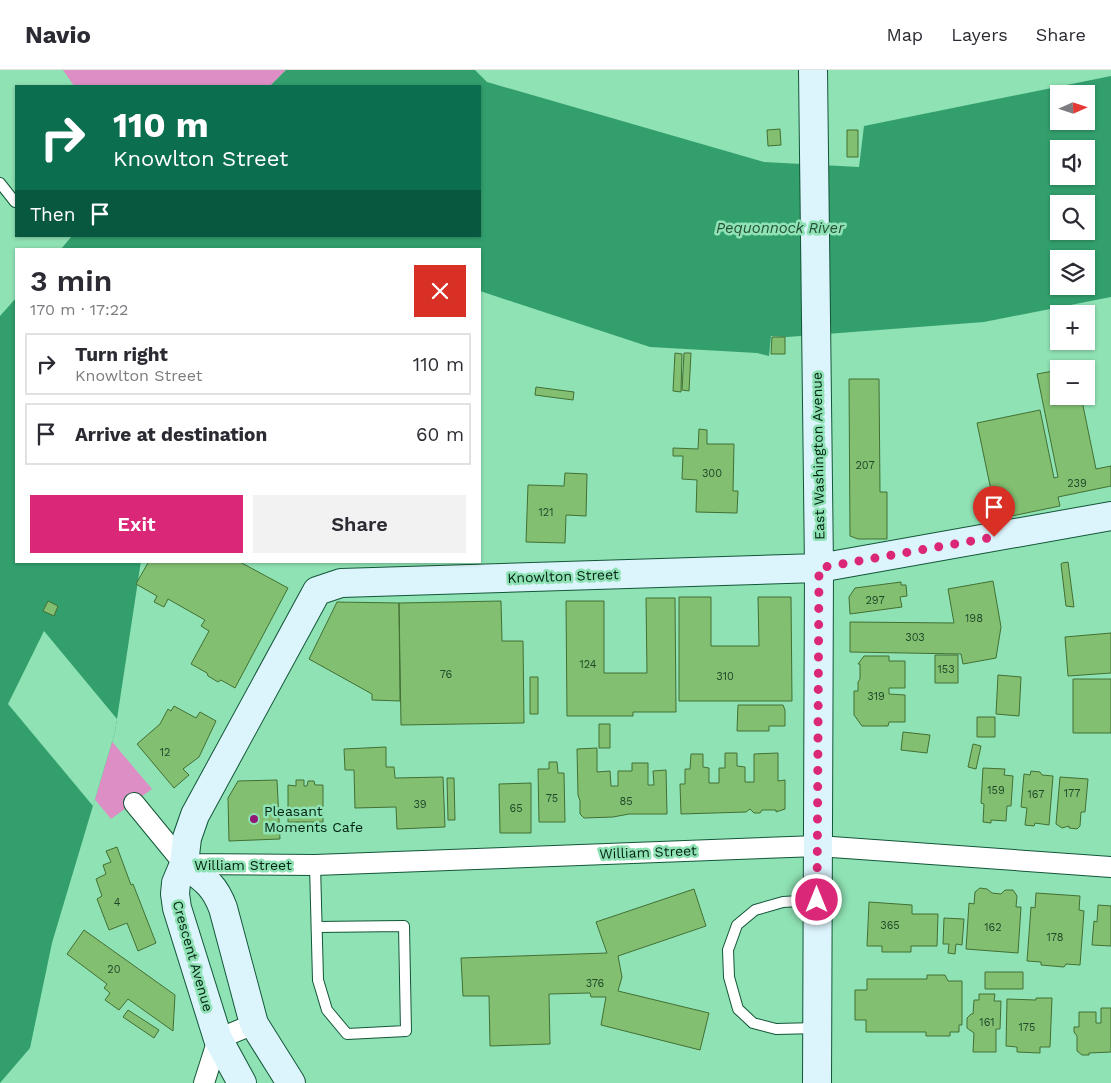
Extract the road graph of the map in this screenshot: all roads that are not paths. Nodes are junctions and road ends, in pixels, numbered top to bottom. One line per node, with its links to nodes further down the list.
1 (812, 70): 5 (main road, East Washington Avenue)
2 (0, 183): 3 (lane)
3 (15, 202)
4 (1111, 516): 5 (main road, Knowlton Street)
5 (819, 568): 7 (main road, East Washington Avenue); 8 (main road, Knowlton Street)
6 (134, 803): 8 (street)
7 (818, 846): 9 (street, William Street); 10 (street, William Street); 11 (main road, East Washington Avenue)
8 (184, 864): 9 (street, William Street); 13 (main road); 15 (main road, Crescent Avenue)
9 (315, 865): 12 (lane)
10 (1111, 868)
11 (817, 900): 14 (main road, East Washington Avenue); 14 (lane)
12 (317, 927): 12 (lane)
13 (254, 1024): 15 (street); 18 (main road)
14 (817, 1028): 19 (main road, East Washington Avenue)
15 (218, 1039): 16 (street); 17 (main road, Crescent Avenue)
16 (204, 1083)
17 (242, 1083)
18 (291, 1083)
19 (817, 1083)

